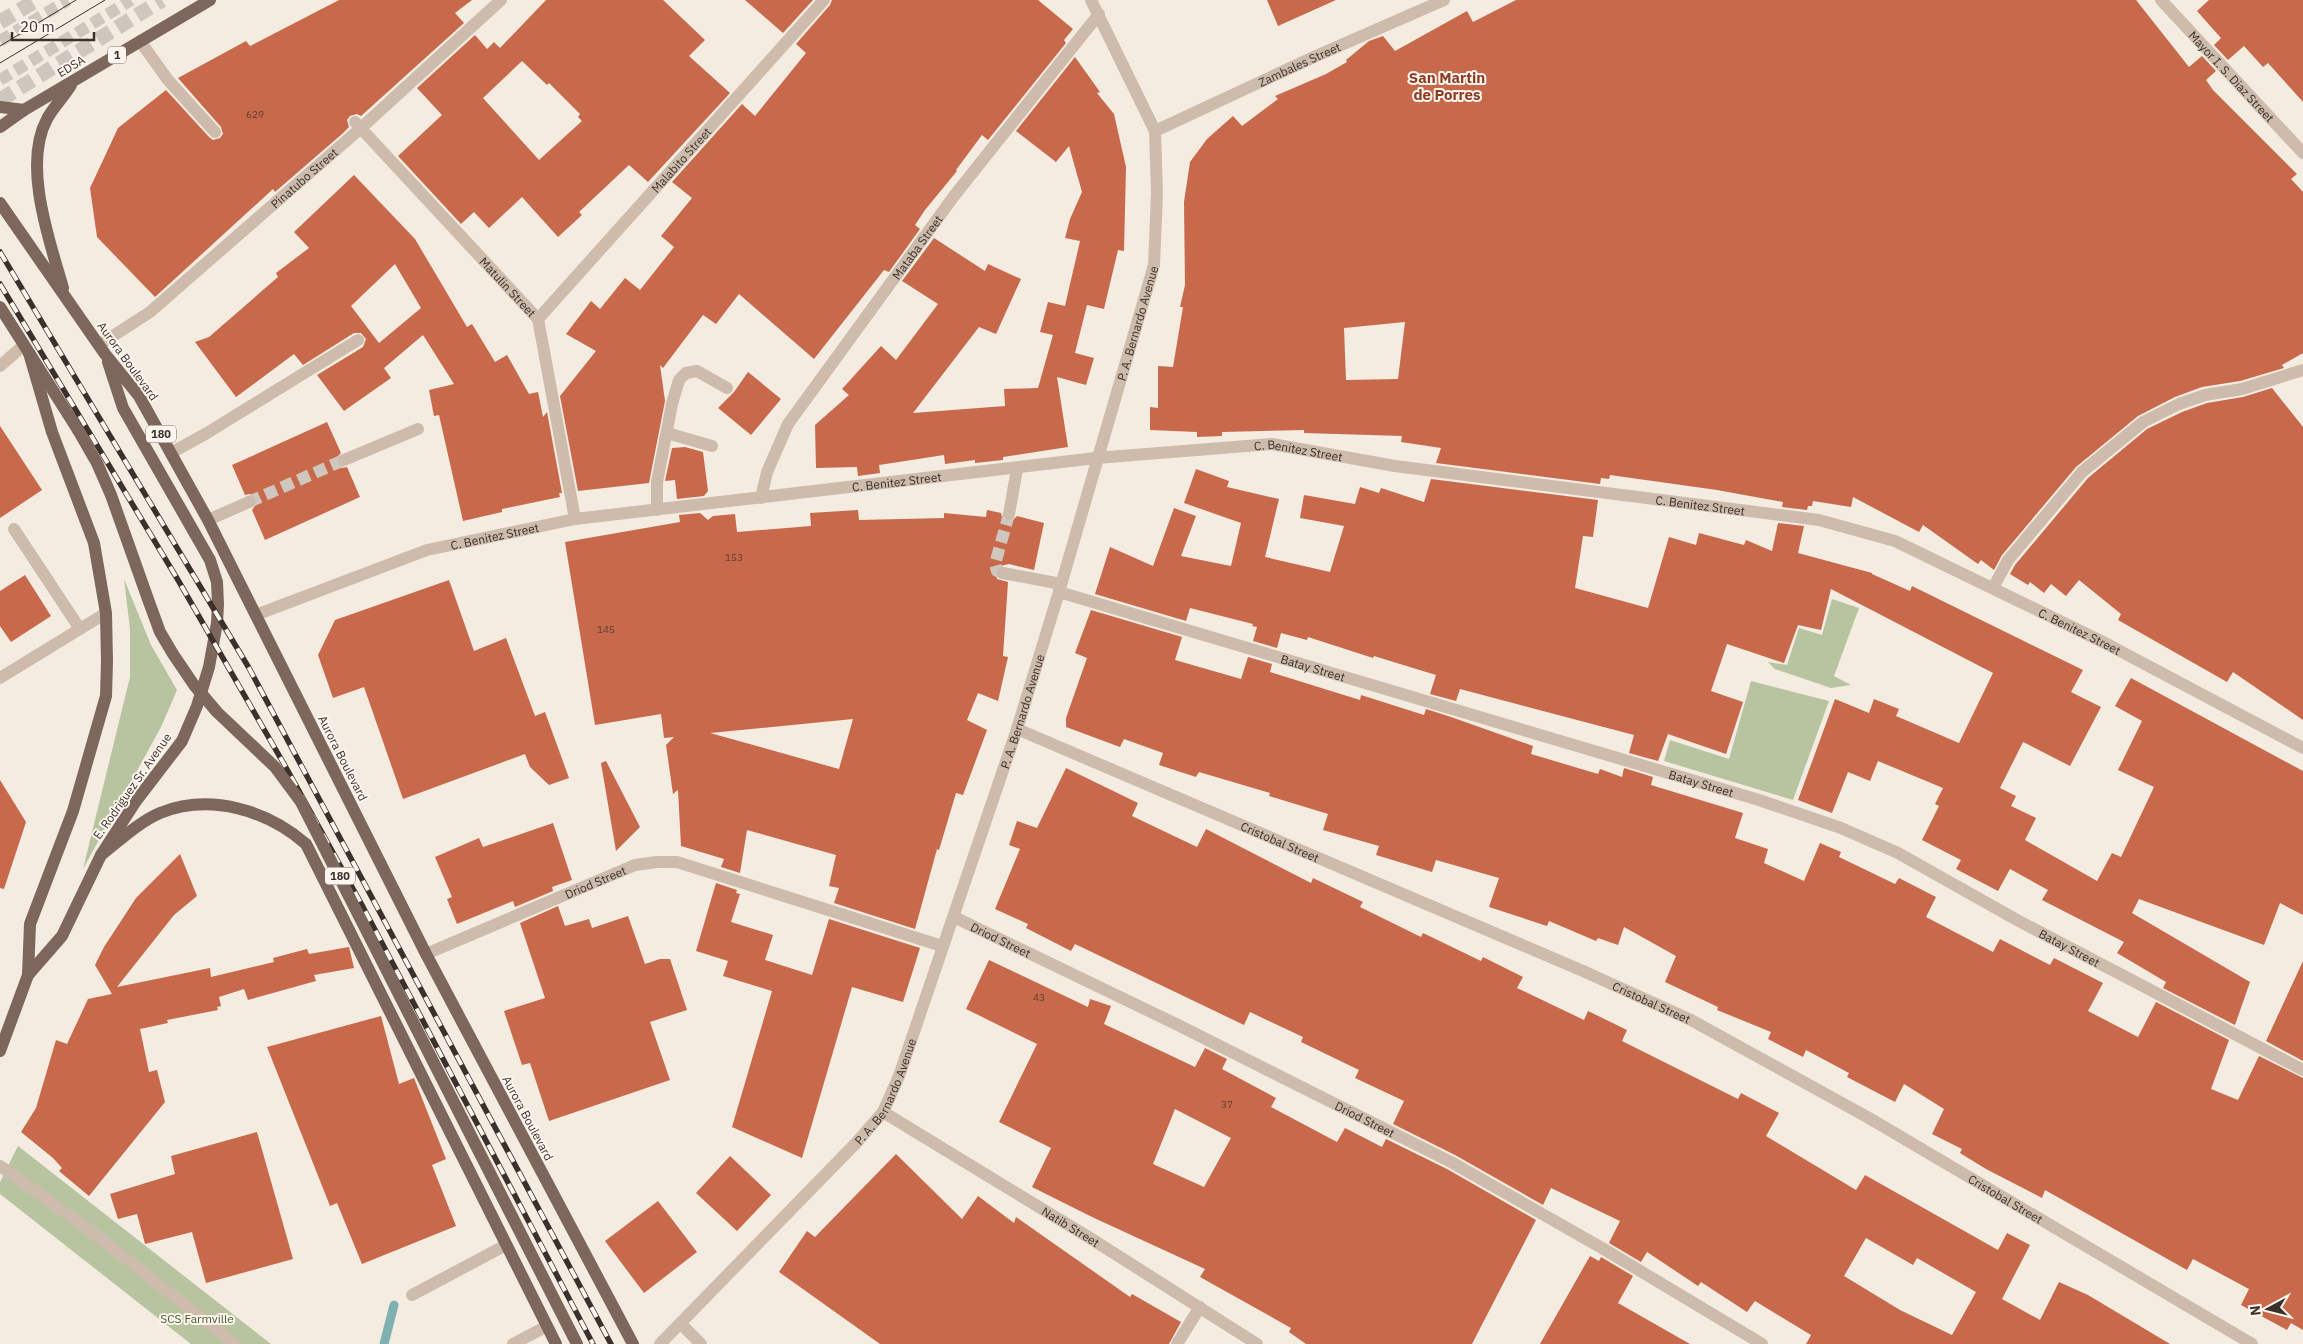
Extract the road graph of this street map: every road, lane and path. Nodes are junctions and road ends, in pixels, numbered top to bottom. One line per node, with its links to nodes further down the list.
1 (210, 0): 8 (main road, EDSA / 1)
2 (501, 0): 12 (street, Pinatubo Street)
3 (824, 0): 20 (street, Malabito Street)
4 (1091, 0): 7 (street, P. A. Bernardo Avenue)
5 (1444, 0): 14 (street, Zambales Street)
6 (2161, 0): 16 (street, Mayor I. S. Diaz Street)
7 (1099, 14): 14 (street, P. A. Bernardo Avenue); 36 (street, Mataba Street)
8 (140, 41): 9 (main road, EDSA / 1); 15 (street)
9 (74, 81): 11 (main road, EDSA / 1); 18 (main road)
10 (0, 107): 11 (main road)
11 (24, 110): 13 (main road, EDSA / 1)
12 (358, 125): 20 (street, Matulin Street); 23 (street, Pinatubo Street)
13 (0, 127)
14 (1155, 131): 31 (street, P. A. Bernardo Avenue)
15 (215, 132)
16 (2303, 153)
17 (0, 204): 18 (main road, Aurora Boulevard / 180)
18 (66, 297): 23 (main road, Aurora Boulevard / 180)
19 (0, 307): 22 (main road, 180)
20 (538, 319): 40 (street, Matulin Street)
21 (358, 340): 30 (street)
22 (26, 349): 24 (street); 46 (main road, E. Rodriguez Sr. Avenue); 69 (main road, 180, bridge)
23 (102, 349): 30 (main road, Aurora Boulevard / 180); 35 (main road, E. Rodriguez Sr. Avenue)
24 (0, 366)
25 (2303, 370): 45 (street)
26 (726, 388): 28 (street)
27 (418, 429): 32 (street)
28 (667, 433): 29 (street); 38 (street)
29 (712, 446)
30 (171, 453): 34 (main road, Aurora Boulevard / 180)
31 (1096, 458): 33 (street, C. Benitez Street); 44 (street, P. A. Bernardo Avenue); 45 (street, C. Benitez Street)
32 (344, 460)
33 (1017, 469): 36 (street, C. Benitez Street); 39 (street)
34 (181, 471): 35 (main road); 41 (main road, Aurora Boulevard / 180)
35 (164, 481): 52 (main road, E. Rodriguez Sr. Avenue)
36 (761, 498): 38 (street, C. Benitez Street)
37 (249, 502): 41 (street)
38 (657, 510): 40 (street, C. Benitez Street)
39 (1009, 514)
40 (576, 519): 47 (street, C. Benitez Street)
41 (208, 520): 47 (main road, Aurora Boulevard / 180)
42 (14, 529): 48 (street)
43 (1004, 572): 44 (street, Batay Street)
44 (1060, 588): 50 (street, P. A. Bernardo Avenue); 58 (street, Batay Street)
45 (1993, 588): 51 (street, C. Benitez Street)
46 (106, 613): 48 (street); 56 (main road, E. Rodriguez Sr. Avenue)
47 (256, 614): 55 (main road, Aurora Boulevard / 180)
48 (80, 629): 49 (street)
49 (0, 678)
50 (1017, 729): 53 (street, P. A. Bernardo Avenue); 76 (street, Cristobal Street)
51 (2303, 748)
52 (101, 855): 56 (main road, E. Rodriguez Sr. Avenue); 61 (main road)
53 (954, 917): 54 (street, P. A. Bernardo Avenue); 75 (street, Driod Street)
54 (942, 946): 55 (street, Driod Street); 59 (street, P. A. Bernardo Avenue)
55 (426, 954): 70 (main road, Aurora Boulevard / 180)
56 (28, 975): 57 (main road, E. Rodriguez Sr. Avenue)
57 (0, 1051)
58 (2303, 1070)
59 (883, 1112): 63 (street, Natib Street); 64 (street, P. A. Bernardo Avenue)
60 (0, 1166): 66 (street)
61 (506, 1245): 62 (street); 65 (main road)
62 (412, 1295)
63 (1200, 1307): 73 (street); 74 (street, Natib Street)
64 (681, 1324): 71 (street, P. A. Bernardo Avenue); 72 (street)
65 (547, 1326): 67 (street); 68 (main road)
66 (236, 1344)
67 (513, 1344)
68 (556, 1344)
69 (577, 1344)
70 (633, 1344)
71 (660, 1344)
72 (701, 1344)
73 (1177, 1344)
74 (1257, 1344)
75 (1762, 1344)
76 (2252, 1344)

